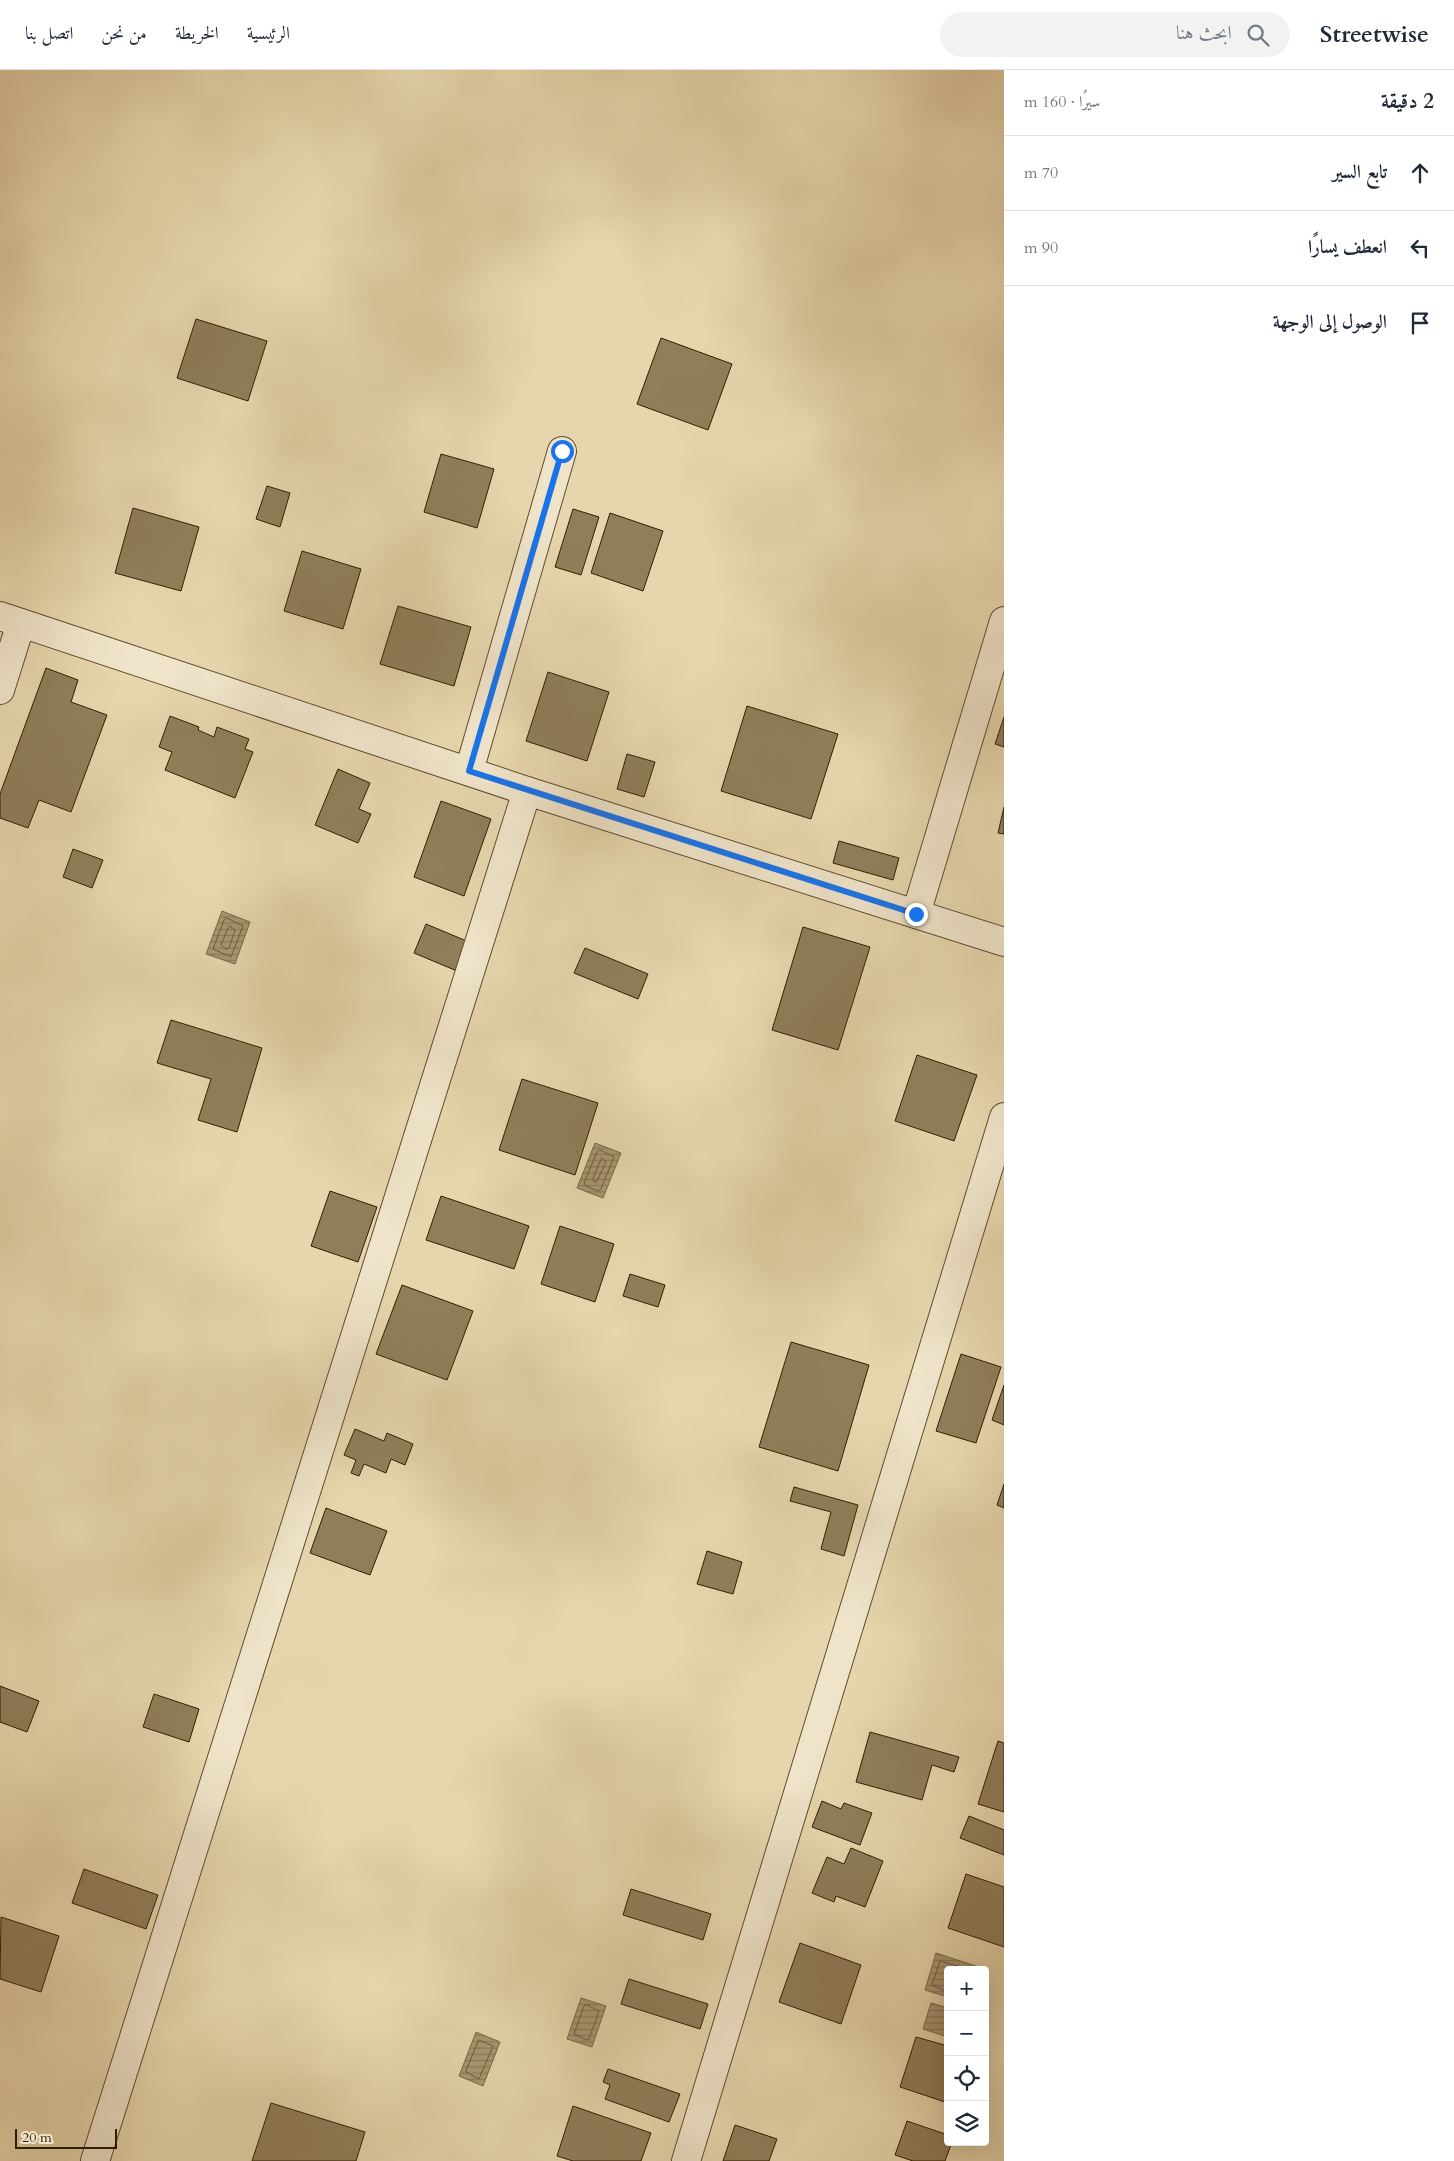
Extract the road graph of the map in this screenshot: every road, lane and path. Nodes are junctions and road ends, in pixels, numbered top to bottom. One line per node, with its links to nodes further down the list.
1 (562, 451): 5 (street)
2 (11, 620): 4 (street); 5 (street)
3 (1004, 621): 7 (street)
4 (0, 690)
5 (469, 771): 6 (street)
6 (527, 791): 7 (street); 10 (street)
7 (916, 914): 8 (street)
8 (1004, 942)
9 (1004, 1117): 11 (street)
10 (95, 2161)
11 (686, 2161)

